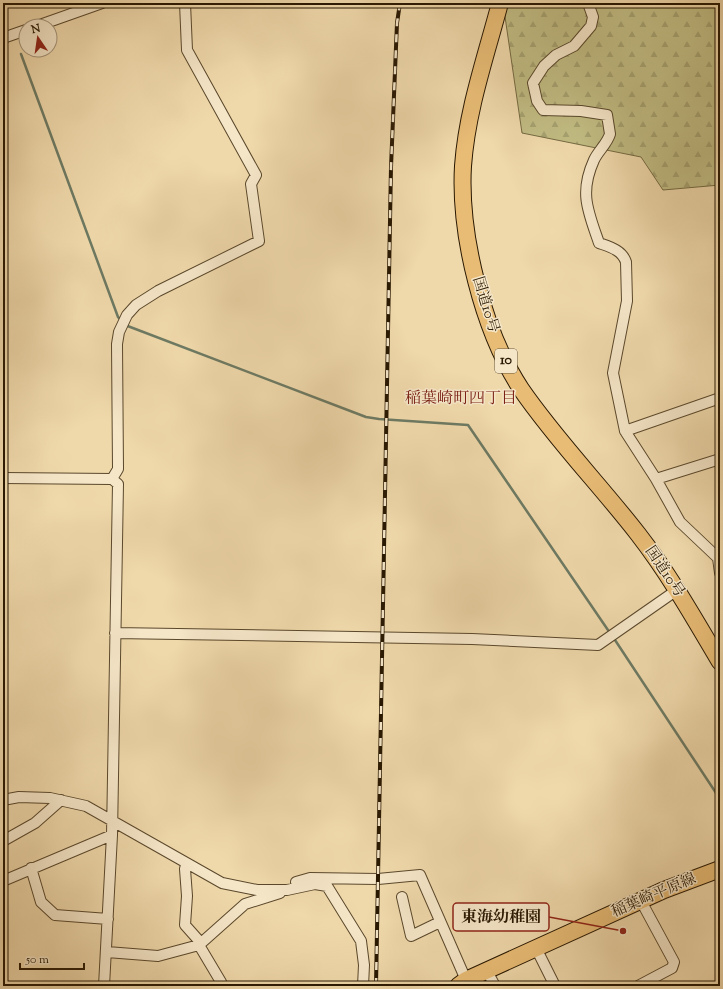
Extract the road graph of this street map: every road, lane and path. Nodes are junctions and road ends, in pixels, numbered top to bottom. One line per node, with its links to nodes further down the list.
1 (102, 3): 5 (street)
2 (185, 3): 12 (street)
3 (500, 3): 16 (main road, 国道10号 / 10)
4 (588, 3): 9 (street)
5 (58, 19)
6 (18, 33): 7 (street)
7 (3, 38)
8 (719, 401): 9 (street)
9 (625, 430): 13 (street)
10 (720, 459): 13 (street)
11 (3, 478): 12 (street)
12 (112, 479): 17 (street)
13 (656, 479): 14 (street)
14 (719, 558): 15 (street)
15 (720, 573)
16 (677, 590): 17 (street); 18 (main road, 国道10号 / 10)
17 (116, 633): 21 (street)
18 (720, 662)
19 (3, 800): 20 (street)
20 (61, 800): 21 (street); 23 (street)
21 (113, 820): 22 (street); 24 (street)
22 (112, 835): 25 (street); 32 (street)
23 (3, 842)
24 (186, 865): 28 (street); 34 (street)
25 (31, 868): 27 (street); 32 (street)
26 (720, 869): 31 (main road, 稲葉崎平原線)
27 (3, 881)
28 (267, 890): 29 (street); 33 (street)
29 (287, 890): 34 (street); 41 (street)
30 (402, 897): 33 (street)
31 (641, 900): 35 (main road, 稲葉崎平原線); 44 (street)
32 (108, 919): 36 (street)
33 (440, 922): 38 (street)
34 (200, 944): 36 (street); 40 (street)
35 (536, 948): 37 (main road, 稲葉崎平原線); 43 (street)
36 (107, 952): 39 (street)
37 (487, 971): 38 (main road, 稲葉崎平原線); 42 (street)
38 (462, 983)
39 (104, 986)
40 (220, 986)
41 (363, 986)
42 (495, 986)
43 (555, 986)
44 (638, 986)

